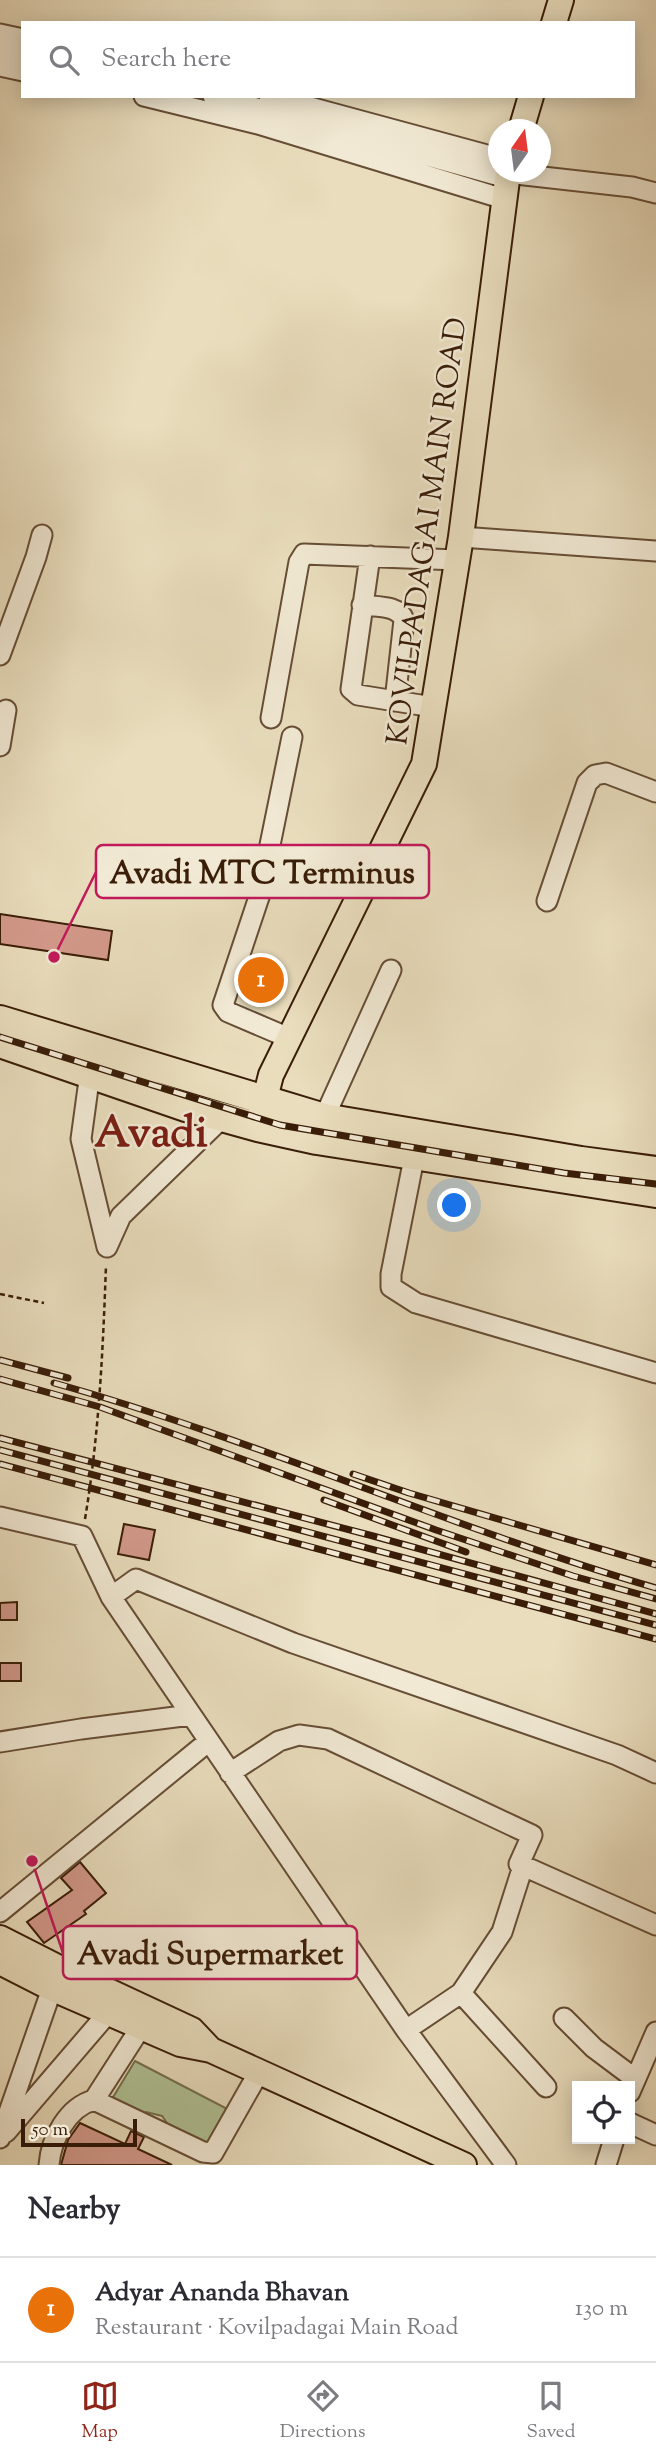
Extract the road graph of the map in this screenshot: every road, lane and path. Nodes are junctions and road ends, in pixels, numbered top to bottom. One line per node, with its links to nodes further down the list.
1 (561, 0): 2 (main road)
2 (555, 21)
3 (0, 34): 4 (street)
4 (21, 39)
5 (0, 51): 6 (street)
6 (21, 55)
7 (0, 66): 8 (street)
8 (21, 71)
9 (152, 98): 16 (street)
10 (221, 98): 15 (street)
11 (275, 98): 14 (street)
12 (530, 98): 13 (main road)
13 (524, 119)
14 (488, 170)
15 (488, 171)
16 (488, 172)
17 (551, 180): 19 (street)
18 (504, 182): 21 (main road, KOVILPADAGAI MAIN ROAD)
19 (656, 193)
20 (42, 535): 25 (street)
21 (459, 548): 22 (street); 23 (street); 28 (main road, KOVILPADAGAI MAIN ROAD)
22 (656, 551)
23 (370, 556): 24 (street); 30 (street)
24 (362, 605): 27 (street); 27 (street)
25 (4, 634): 26 (street)
26 (0, 656)
27 (394, 701): 28 (street)
28 (433, 707): 37 (main road, KOVILPADAGAI MAIN ROAD)
29 (6, 710): 32 (street)
30 (271, 718)
31 (292, 737): 37 (street)
32 (0, 746)
33 (656, 792): 34 (street)
34 (547, 901)
35 (391, 970): 42 (street)
36 (0, 1020): 40 (highway)
37 (289, 1038): 40 (main road, KOVILPADAGAI MAIN ROAD)
38 (0, 1043): 39 (highway)
39 (90, 1073): 41 (highway); 46 (street)
40 (264, 1101): 41 (highway); 42 (highway)
41 (222, 1118): 46 (street)
42 (320, 1129): 43 (highway)
43 (417, 1145): 44 (highway); 45 (highway); 49 (street)
44 (656, 1171)
45 (656, 1193)
46 (107, 1247): 51 (path)
47 (0, 1294): 48 (path)
48 (44, 1303)
49 (656, 1373)
50 (0, 1517): 51 (street)
51 (82, 1536): 52 (street)
52 (111, 1597): 53 (street); 57 (street)
53 (191, 1715): 54 (street); 55 (street)
54 (209, 1741): 56 (street); 59 (street)
55 (0, 1742)
56 (230, 1773): 58 (street); 68 (street)
57 (656, 1773)
58 (523, 1866): 60 (street); 64 (street)
59 (0, 1912)
60 (656, 1925)
61 (0, 1938): 63 (main road)
62 (0, 1962): 63 (main road)
63 (56, 1979): 65 (main road); 70 (main road); 78 (street)
64 (461, 1993): 68 (street); 74 (street)
65 (107, 2013): 67 (main road); 78 (street)
66 (564, 2018): 72 (street)
67 (141, 2027): 70 (main road); 75 (street)
68 (406, 2029): 82 (street)
69 (656, 2032): 73 (street)
70 (211, 2050): 71 (main road)
71 (259, 2072): 75 (street); 81 (main road)
72 (628, 2081)
73 (634, 2081)
74 (546, 2087)
75 (94, 2100): 80 (street)
76 (635, 2125): 77 (street)
77 (656, 2135)
78 (0, 2139)
79 (612, 2144): 83 (street)
80 (49, 2165)
81 (464, 2165)
82 (506, 2165)
83 (606, 2165)

